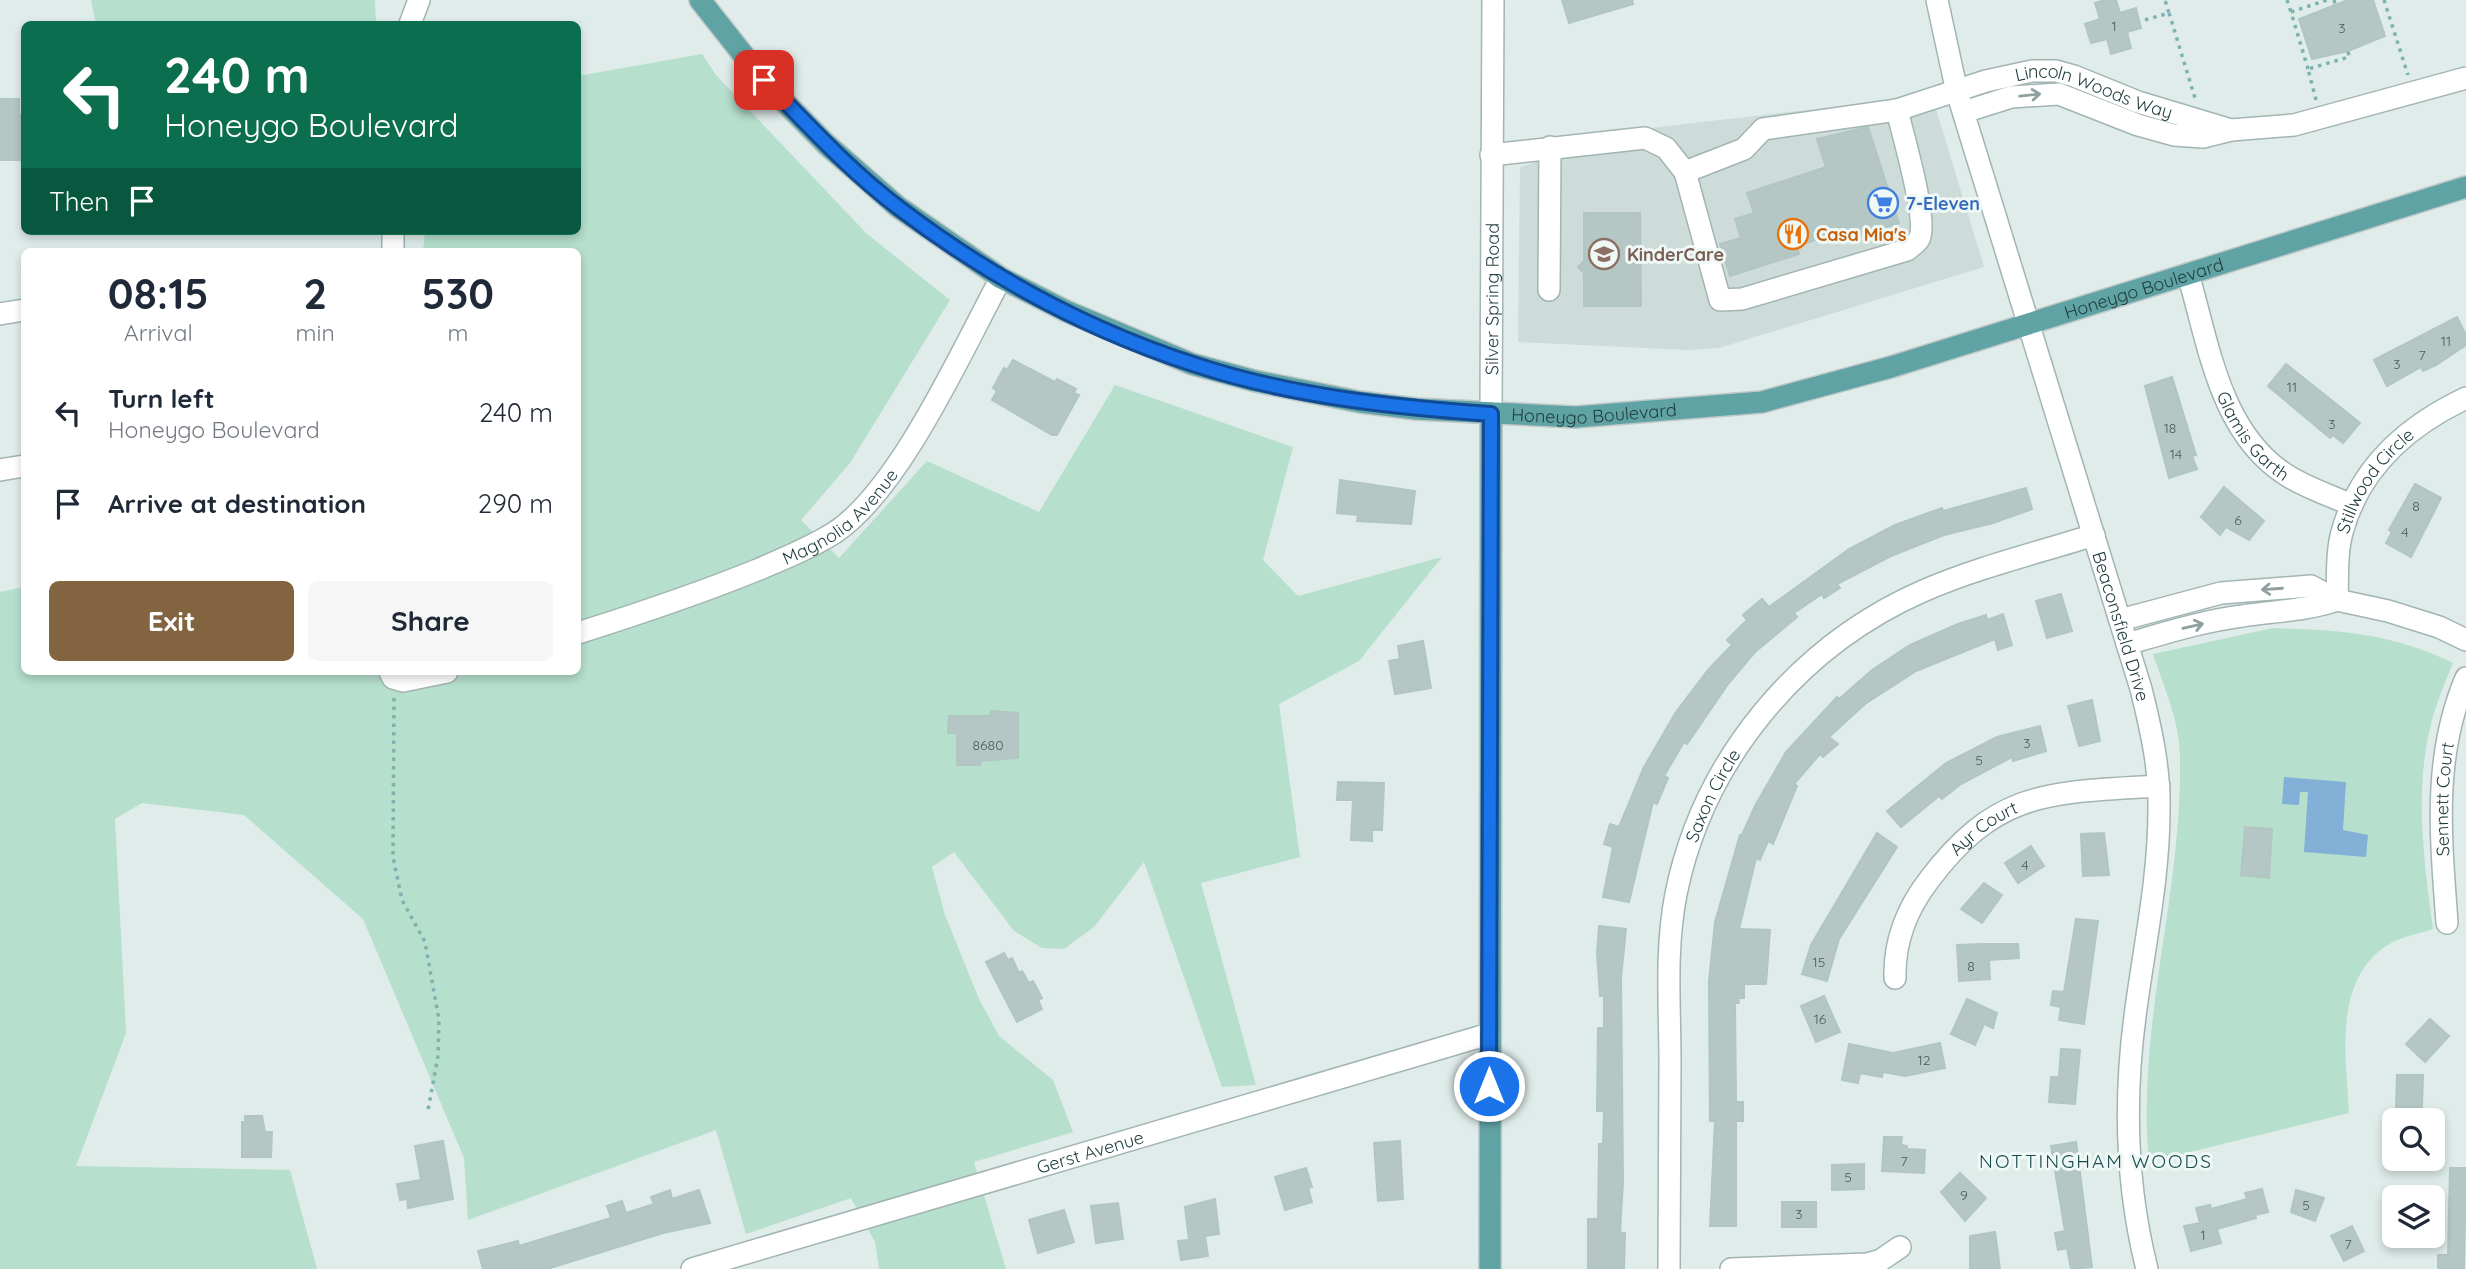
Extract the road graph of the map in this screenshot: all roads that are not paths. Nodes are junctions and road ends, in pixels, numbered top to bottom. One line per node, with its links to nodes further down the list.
1 (419, 0): 5 (street)
2 (700, 0): 14 (main road, Honeygo Boulevard)
3 (1493, 0): 10 (street, Silver Spring Road)
4 (1937, 0): 7 (street, Beaconsfield Drive)
5 (412, 21)
6 (2466, 78): 7 (street, Lincoln Woods Way)
7 (1961, 102): 8 (street, Lincoln Woods Way); 18 (street, Beaconsfield Drive)
8 (1897, 110): 11 (street, Lincoln Woods Way); 11 (street)
9 (1550, 147): 10 (street); 11 (street); 15 (street)
10 (1491, 155): 20 (street, Silver Spring Road)
11 (1685, 172)
12 (2466, 187): 13 (main road, Honeygo Boulevard)
13 (2188, 274): 18 (main road, Honeygo Boulevard); 23 (street, Glamis Garth)
14 (1001, 278): 20 (main road, Honeygo Boulevard); 27 (street, Magnolia Avenue)
15 (1549, 290)
16 (21, 310): 17 (street)
17 (0, 314)
18 (2029, 323): 20 (main road, Honeygo Boulevard); 24 (street, Beaconsfield Drive)
19 (2466, 398): 23 (street, Stillwood Circle)
20 (1491, 414): 36 (main road, Silver Spring Road)
21 (21, 466): 22 (street)
22 (0, 470)
23 (2351, 505): 25 (street, Stillwood Circle)
24 (2094, 535): 26 (street, Beaconsfield Drive); 40 (street, Saxon Circle)
25 (2337, 600): 26 (street, one-way to 26); 28 (street); 29 (street, one-way to 25)
26 (2120, 620): 29 (street, Beaconsfield Drive)
27 (581, 633)
28 (2466, 640)
29 (2127, 644): 33 (street, Beaconsfield Drive)
30 (392, 675): 31 (street)
31 (432, 675)
32 (2466, 678): 34 (street, Sennett Court)
33 (2159, 786): 35 (street, Ayr Court); 42 (street, Beaconsfield Drive)
34 (2447, 923)
35 (1895, 978)
36 (1489, 1034): 38 (street, Gerst Avenue); 39 (main road, Silver Spring Road)
37 (1900, 1247): 41 (street)
38 (692, 1269)
39 (1490, 1269)
40 (1669, 1269)
41 (1731, 1269)
42 (2147, 1269)

